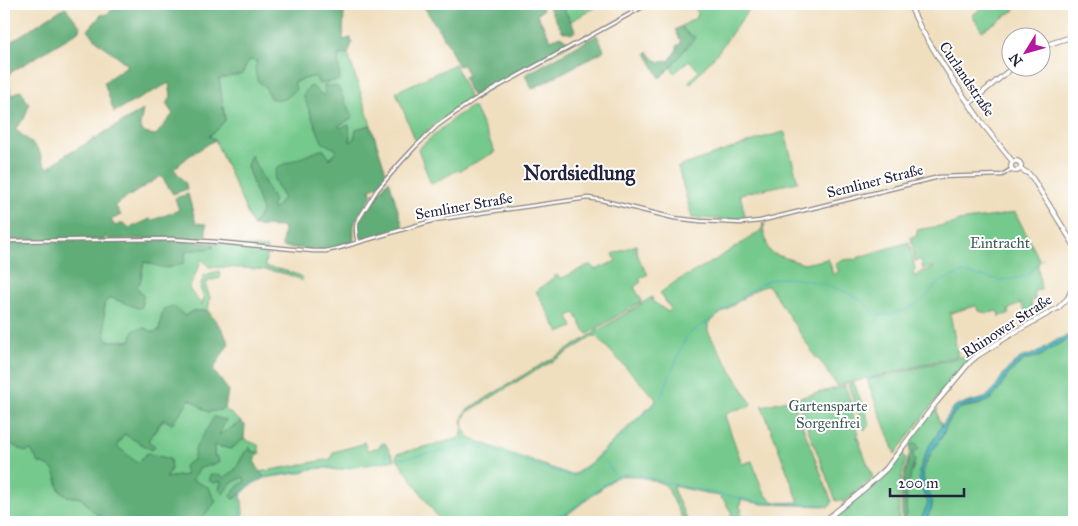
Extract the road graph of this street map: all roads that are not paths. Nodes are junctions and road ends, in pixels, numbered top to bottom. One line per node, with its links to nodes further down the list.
1 (648, 4): 11 (street)
2 (909, 4): 6 (main road, Curlandstraße)
3 (1074, 36): 4 (main road)
4 (1050, 44)
5 (1000, 78): 6 (main road)
6 (970, 104): 7 (main road, Curlandstraße)
7 (1013, 162): 8 (main road); 9 (main road)
8 (1021, 168): 9 (main road); 12 (main road)
9 (1012, 170): 11 (street, Semliner Straße)
10 (4, 241): 11 (street, Semliner Straße)
11 (358, 242)
12 (1074, 245)
13 (1074, 284): 14 (main road, Rhinower Straße)
14 (823, 522)

